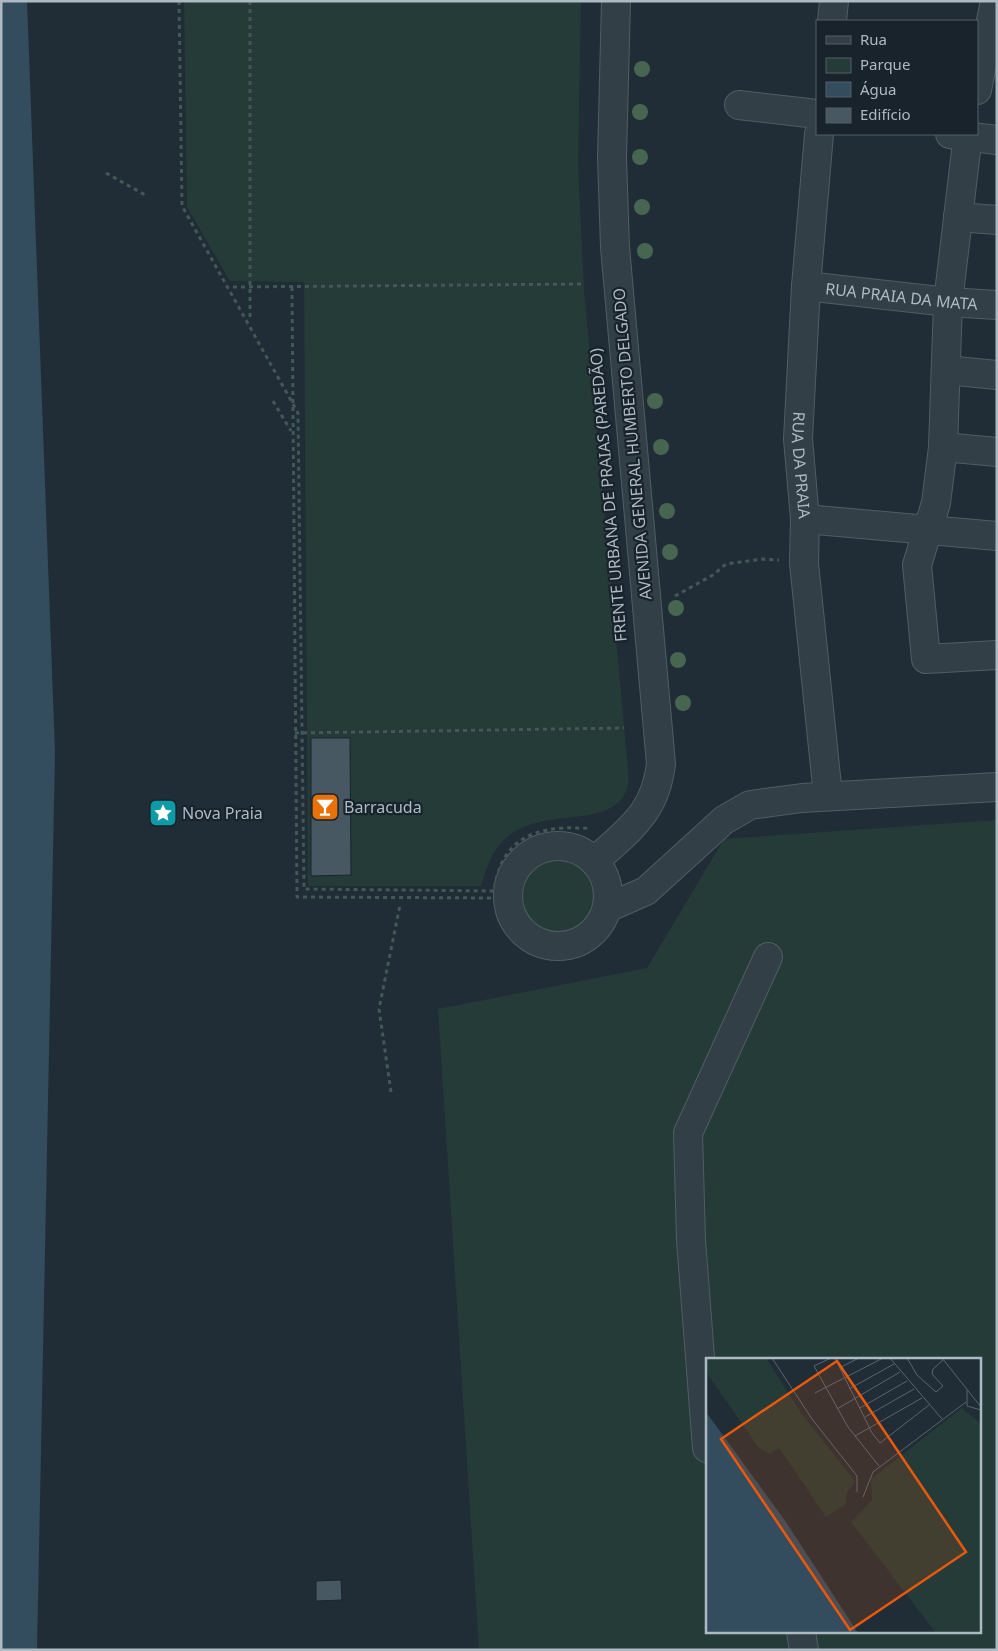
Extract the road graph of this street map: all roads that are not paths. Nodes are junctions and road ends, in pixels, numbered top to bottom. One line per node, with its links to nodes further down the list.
1 (616, 1): 27 (street, AVENIDA GENERAL HUMBERTO DELGADO)
2 (834, 1): 4 (street)
3 (995, 1): 5 (street)
4 (832, 20)
5 (991, 52): 6 (street)
6 (978, 87)
7 (739, 105): 8 (street)
8 (816, 114)
9 (819, 135): 14 (street, RUA DA PRAIA)
10 (961, 135): 11 (street); 12 (street)
11 (997, 140)
12 (958, 217): 13 (street); 15 (street)
13 (997, 220)
14 (806, 286): 15 (street, RUA PRAIA DA MATA); 21 (street, RUA DA PRAIA)
15 (948, 302): 16 (street, RUA PRAIA DA MATA); 17 (street)
16 (997, 305)
17 (946, 370): 18 (street); 19 (street)
18 (997, 374)
19 (943, 448): 20 (street); 22 (street)
20 (997, 452)
21 (805, 519): 22 (street); 26 (street, RUA DA PRAIA)
22 (926, 531): 23 (street); 24 (street)
23 (997, 536)
24 (997, 655)
25 (997, 787): 26 (street)
26 (828, 796): 28 (street)
27 (595, 861): 28 (street); 28 (street)
28 (607, 908)
29 (768, 957): 30 (street)
30 (706, 1435)
31 (801, 1634): 32 (street)
32 (804, 1650)

